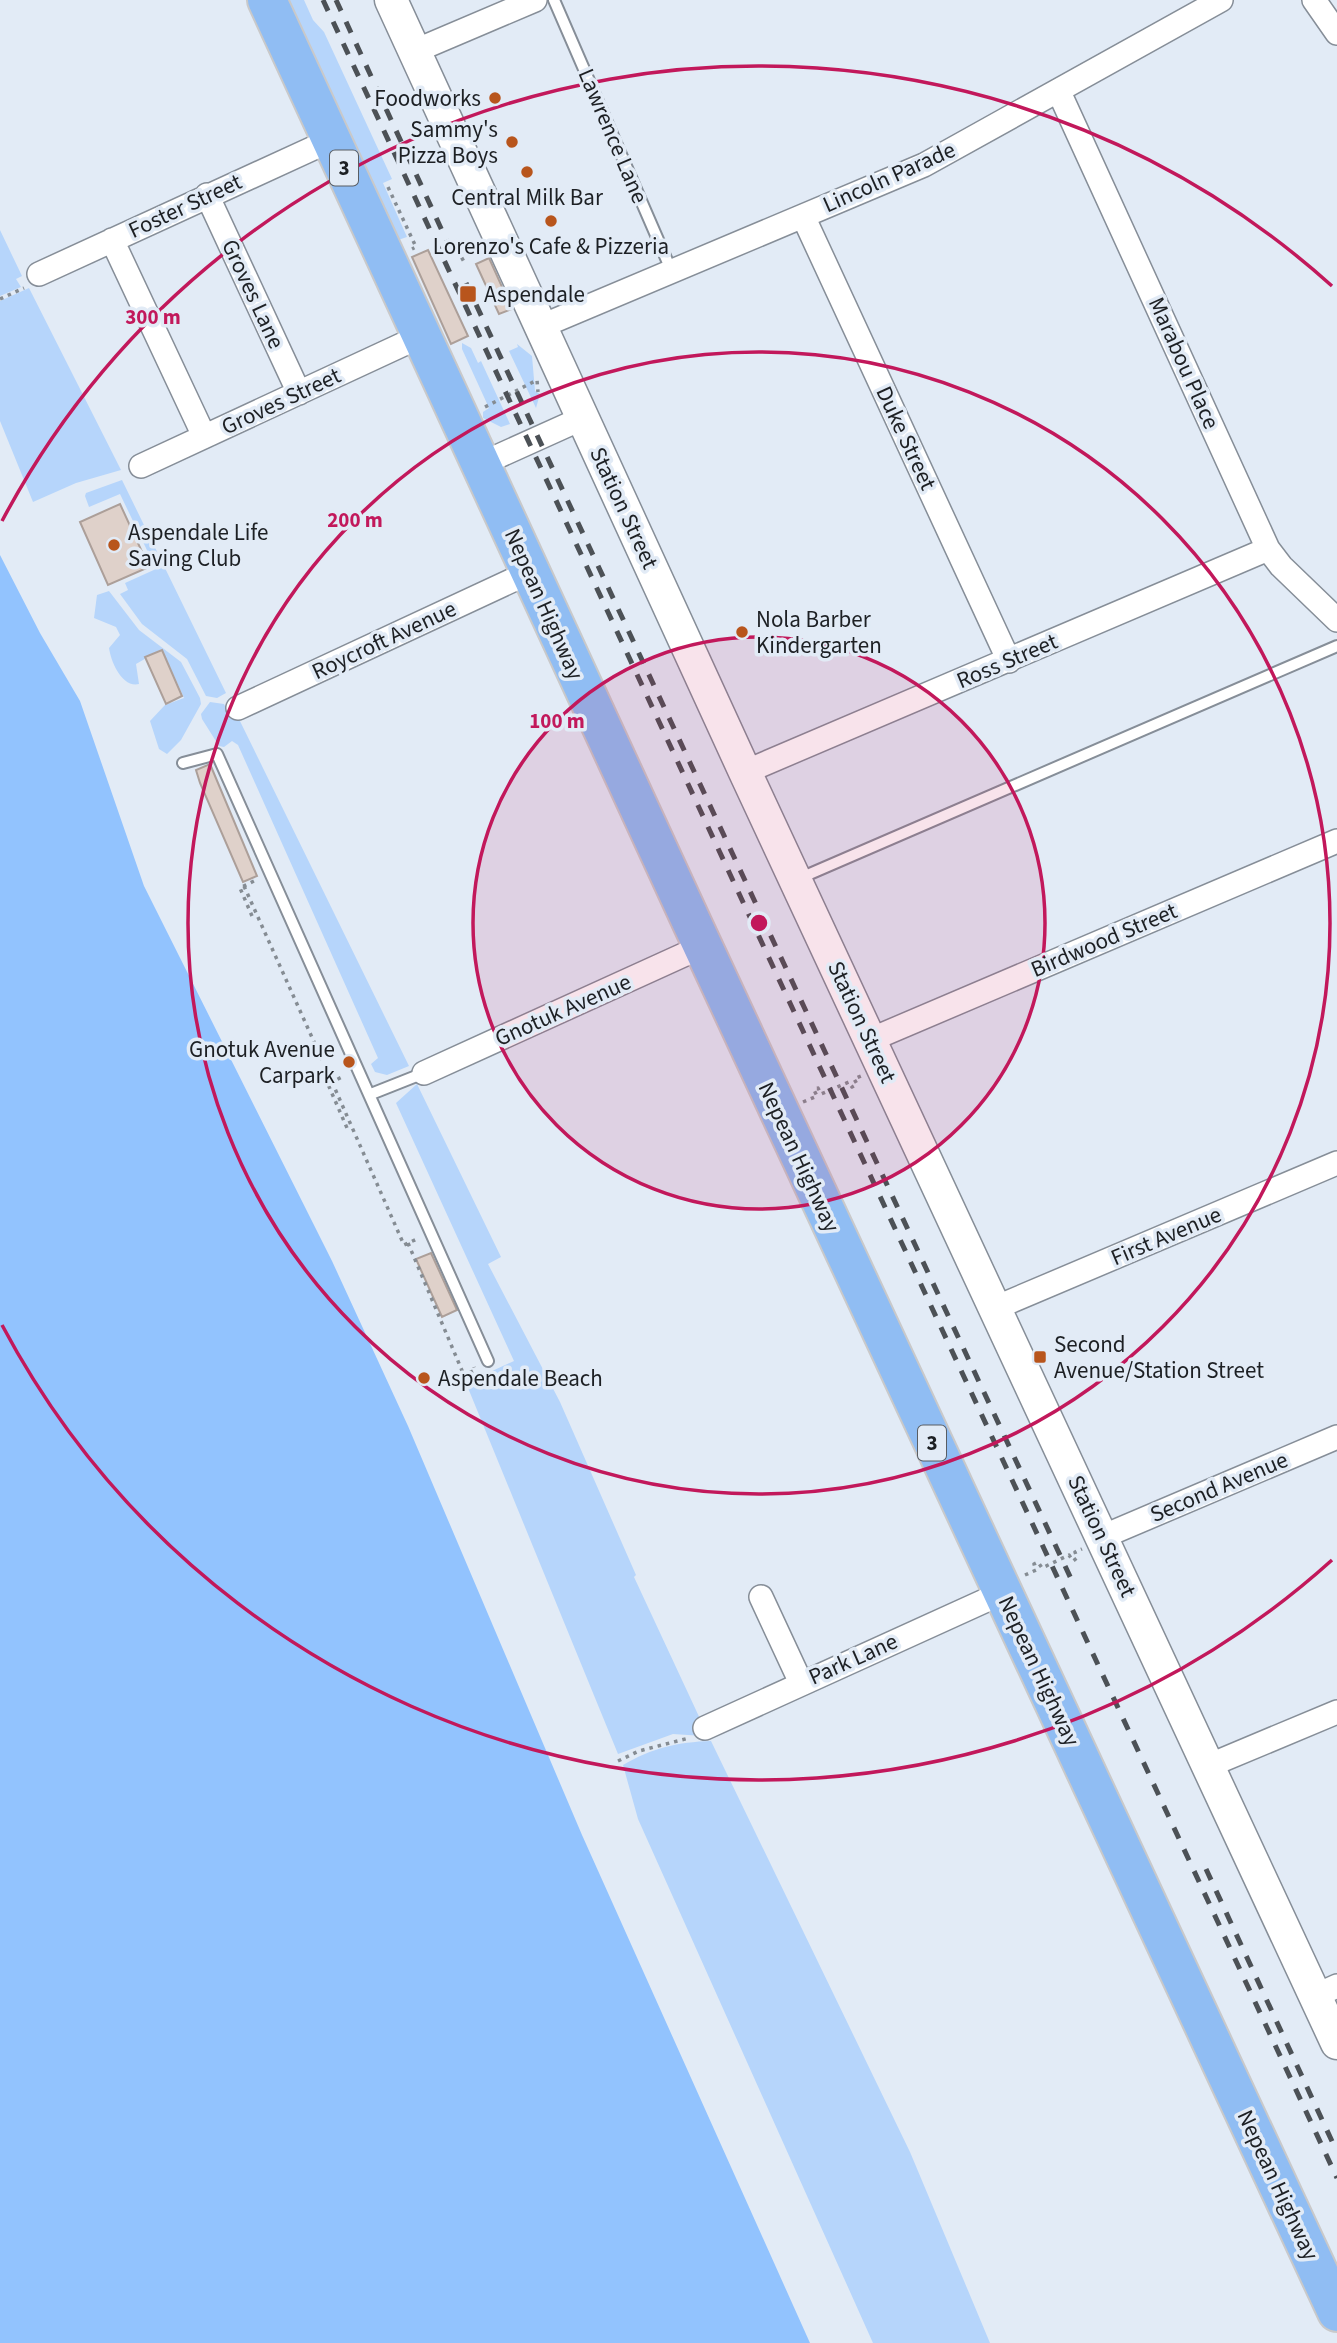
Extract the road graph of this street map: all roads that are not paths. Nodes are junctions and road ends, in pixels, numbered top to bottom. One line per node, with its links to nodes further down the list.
1 (267, 0): 11 (highway, Nepean Highway / 3)
2 (391, 0): 9 (street, Station Street)
3 (535, 0): 9 (street)
4 (554, 0): 15 (lane, Lawrence Lane)
5 (1221, 0): 7 (street, Lincoln Parade)
6 (1314, 0): 8 (street)
7 (1190, 7): 10 (street, Lincoln Parade)
8 (1337, 33)
9 (415, 51): 17 (street, Station Street)
10 (1059, 92): 13 (street, Lincoln Parade); 24 (street, Marabou Place)
11 (331, 140): 12 (street, Foster Street); 18 (highway, Nepean Highway / 3)
12 (207, 195): 14 (street, Foster Street); 19 (street, Groves Lane)
13 (803, 216): 15 (street, Lincoln Parade); 28 (street, Duke Street)
14 (112, 240): 16 (street, Foster Street); 21 (street)
15 (672, 272): 17 (street, Lincoln Parade)
16 (33, 278)
17 (542, 326): 20 (street, Station Street)
18 (421, 336): 19 (street, Groves Street); 22 (highway, Nepean Highway / 3)
19 (299, 393): 21 (street, Groves Street)
20 (583, 418): 22 (street); 31 (street, Station Street)
21 (204, 436): 23 (street, Groves Street)
22 (481, 464): 25 (highway, Nepean Highway / 3)
23 (141, 466)
24 (1268, 549): 26 (street, Marabou Place); 28 (street, Ross Street)
25 (530, 572): 29 (street, Roycroft Avenue); 34 (highway, Nepean Highway / 3)
26 (1336, 617)
27 (1337, 646): 33 (lane)
28 (1009, 661): 31 (street, Ross Street)
29 (239, 708)
30 (183, 763): 37 (lane)
31 (745, 772): 33 (street, Station Street)
32 (1337, 841): 35 (street, Birdwood Street)
33 (796, 880): 35 (street, Station Street)
34 (701, 947): 36 (street, Gnotuk Avenue); 43 (highway, Nepean Highway / 3)
35 (870, 1040): 39 (street, Station Street)
36 (424, 1073): 37 (lane)
37 (371, 1094): 40 (lane)
38 (1337, 1163): 39 (street, First Avenue)
39 (995, 1308): 42 (street, Station Street)
40 (488, 1361)
41 (1337, 1437): 42 (street, Second Avenue)
42 (1108, 1549): 48 (street, Station Street)
43 (997, 1582): 45 (street, Park Lane); 51 (highway, Nepean Highway / 3)
44 (761, 1597): 45 (street)
45 (801, 1683): 47 (street, Park Lane)
46 (1337, 1712): 48 (street)
47 (705, 1728)
48 (1208, 1766): 49 (street, Station Street)
49 (1326, 1991): 50 (street, Station Street)
50 (1337, 2043)
51 (1337, 2312)

